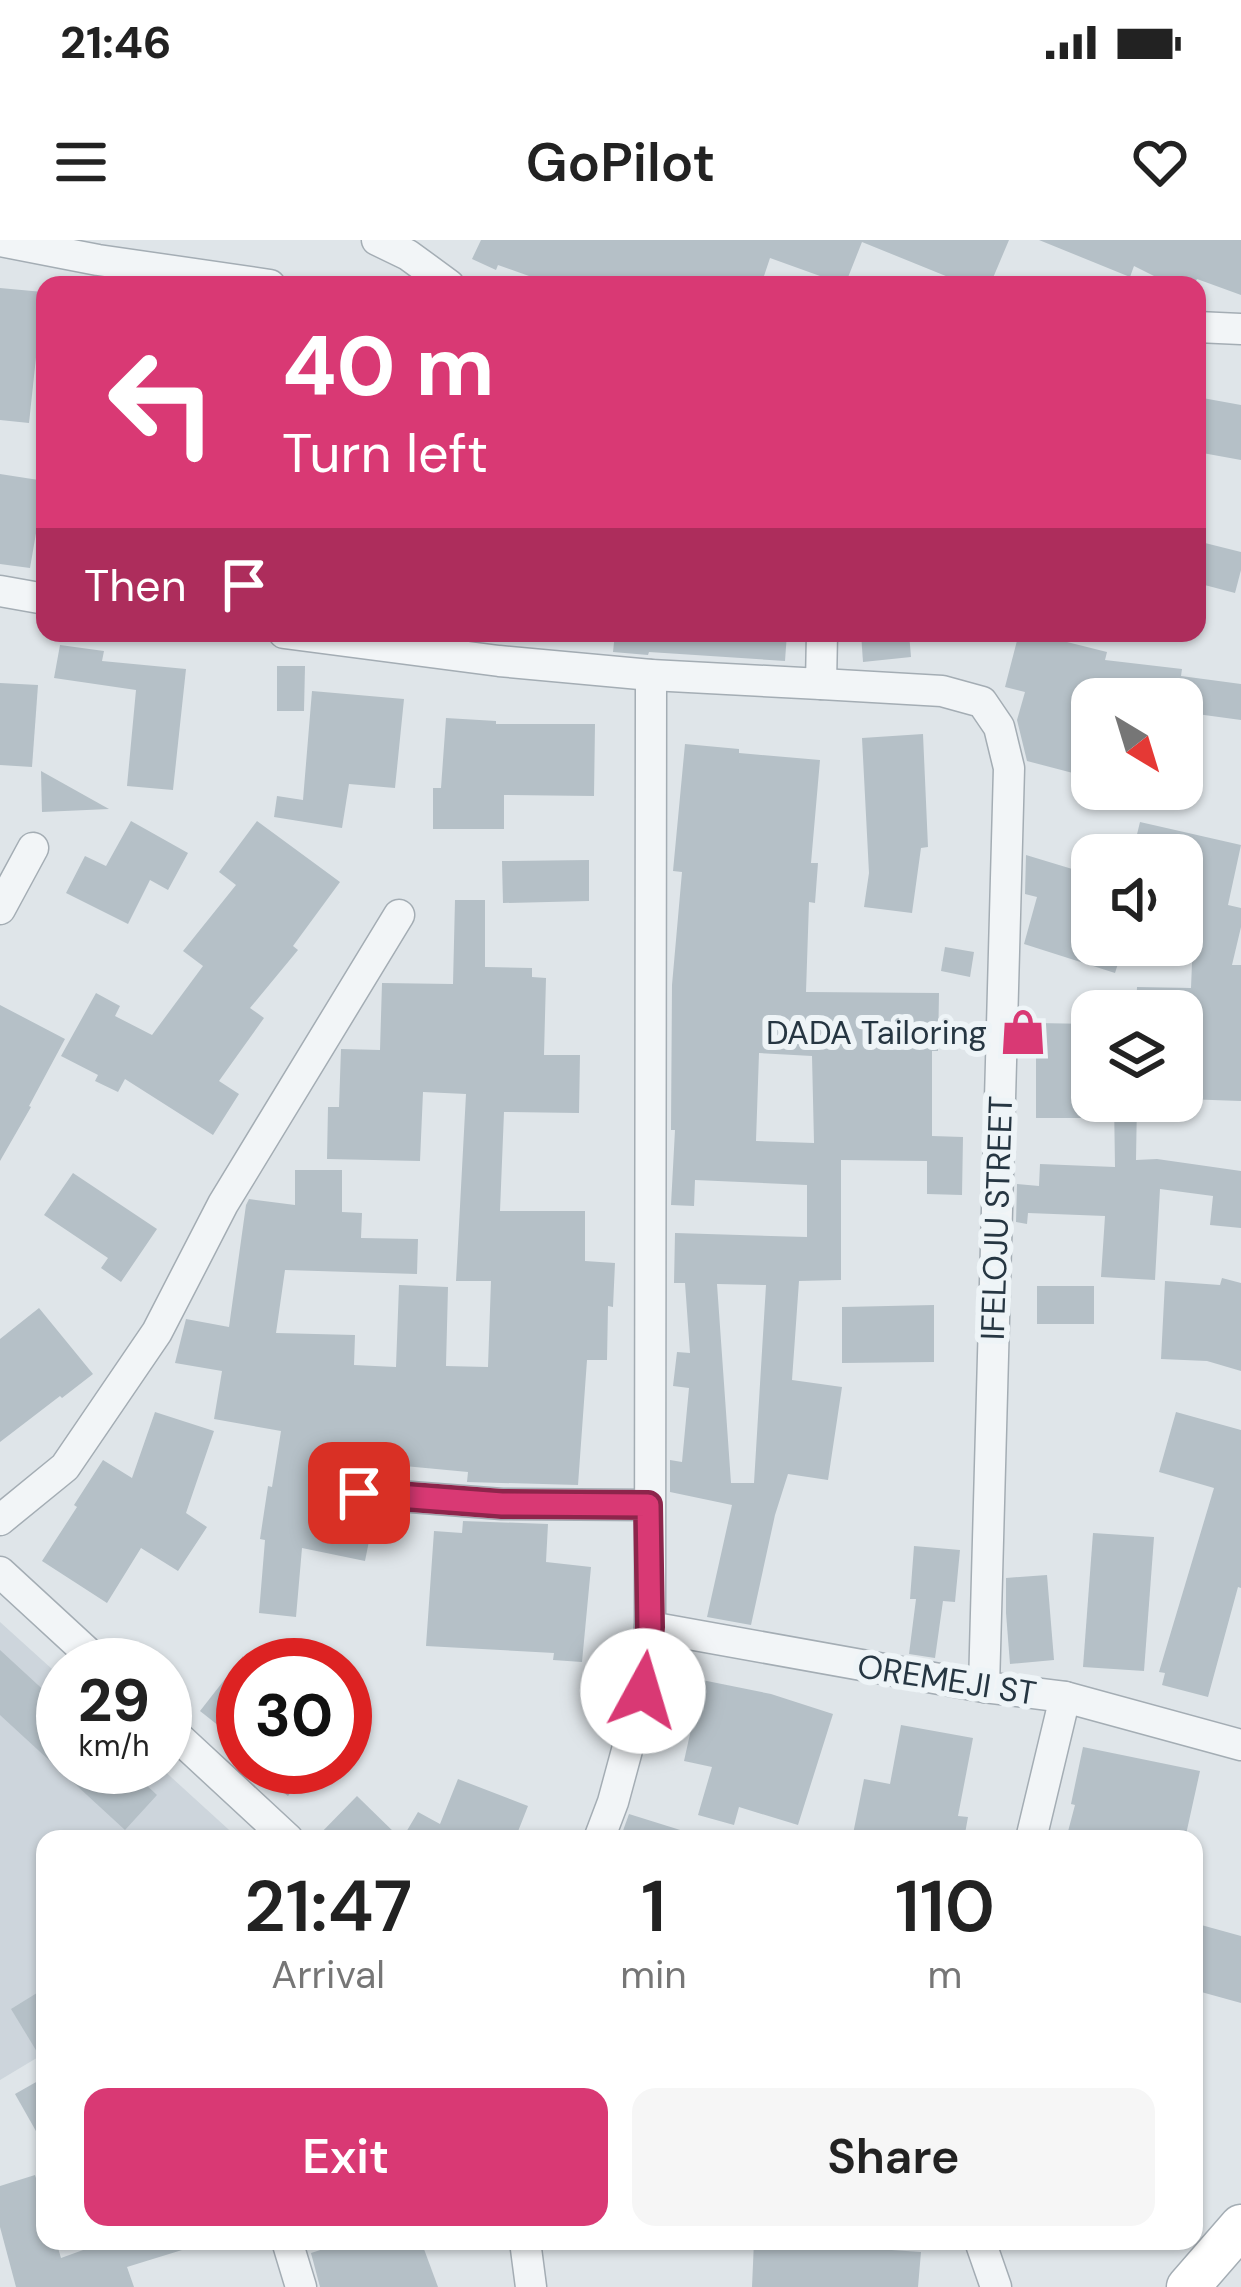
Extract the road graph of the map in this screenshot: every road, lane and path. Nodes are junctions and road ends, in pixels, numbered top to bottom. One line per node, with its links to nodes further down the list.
1 (377, 240): 4 (street)
2 (0, 241): 3 (street)
3 (208, 276)
4 (437, 276)
5 (1206, 327): 6 (street)
6 (1241, 329)
7 (0, 591): 8 (street)
8 (36, 597)
9 (353, 642): 11 (street)
10 (822, 642): 12 (street)
11 (650, 675): 12 (street); 17 (street)
12 (821, 684): 22 (street, IFELOJU STREET)
13 (33, 848): 14 (street)
14 (0, 909)
15 (399, 915): 18 (street)
16 (359, 1493): 17 (street)
17 (648, 1505): 20 (street)
18 (0, 1520)
19 (0, 1572): 21 (street)
20 (650, 1627): 22 (street, OREMEJI ST); 27 (street)
21 (72, 1638)
22 (984, 1688): 23 (street, OREMEJI ST)
23 (1065, 1697): 24 (street, OREMEJI ST); 28 (street)
24 (1241, 1745)
25 (192, 1750): 26 (street)
26 (278, 1830)
27 (602, 1830)
28 (1033, 1830)
29 (1241, 2226): 37 (main road)
30 (290, 2250): 34 (street)
31 (526, 2250): 35 (street)
32 (983, 2250): 36 (street)
33 (1241, 2266): 38 (main road)
34 (302, 2287)
35 (531, 2287)
36 (996, 2287)
37 (1188, 2287)
38 (1222, 2287)

